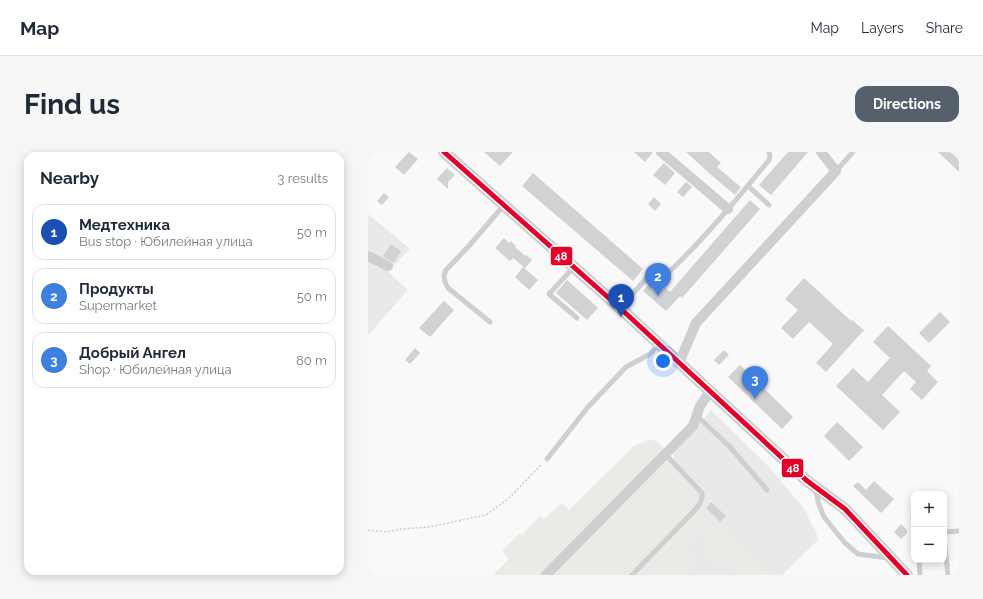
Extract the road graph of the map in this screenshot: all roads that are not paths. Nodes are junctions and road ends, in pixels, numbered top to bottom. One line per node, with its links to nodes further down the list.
1 (444, 152): 8 (street)
2 (662, 152): 10 (street)
3 (769, 152): 7 (lane)
4 (821, 152): 6 (street)
5 (853, 152): 6 (lane)
6 (836, 171): 18 (street)
7 (748, 186): 9 (lane); 10 (lane)
8 (504, 204): 13 (street); 16 (lane)
9 (770, 205)
10 (728, 209): 14 (lane)
11 (368, 256): 12 (street)
12 (388, 266)
13 (574, 267): 14 (street); 15 (lane)
14 (620, 308): 17 (street)
15 (577, 318)
16 (490, 322)
17 (658, 344): 18 (street); 22 (lane)
18 (680, 363): 19 (street)
19 (710, 391): 20 (street); 23 (street)
20 (697, 416): 21 (street); 24 (lane)
21 (666, 454): 30 (street); 31 (lane)
22 (546, 459)
23 (815, 487): 27 (street); 27 (lane)
24 (767, 490)
25 (959, 531): 26 (lane)
26 (947, 532)
27 (891, 559): 32 (street)
28 (919, 563): 33 (lane)
29 (947, 563): 34 (lane)
30 (546, 575)
31 (632, 575)
32 (907, 575)
33 (920, 575)
34 (948, 575)

